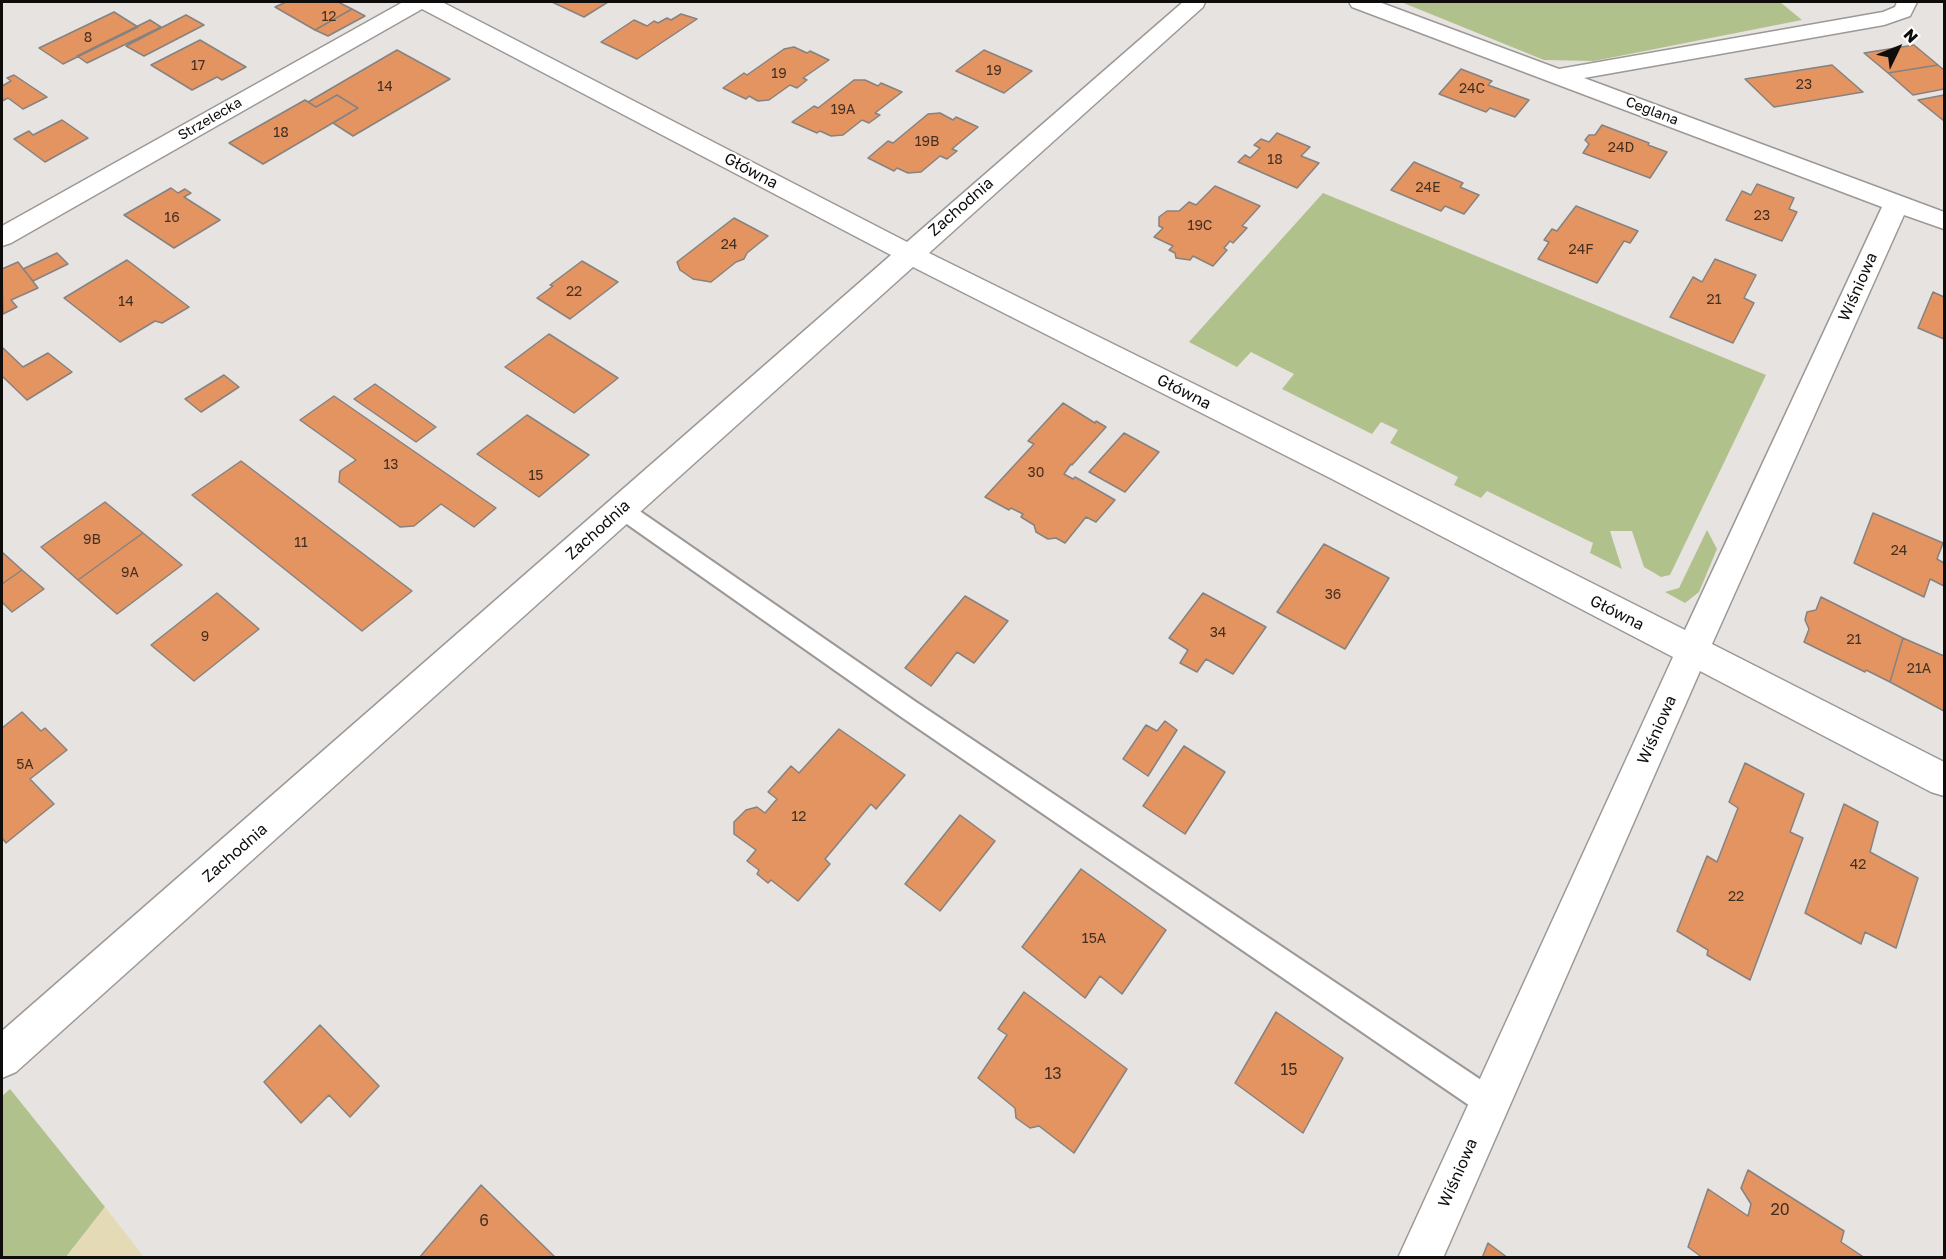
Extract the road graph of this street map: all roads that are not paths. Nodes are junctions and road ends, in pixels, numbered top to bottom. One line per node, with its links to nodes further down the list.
1 (418, 2): 9 (street, Strzelecka)
2 (426, 2): 10 (street, Główna)
3 (1195, 2): 10 (street, Zachodnia)
4 (1360, 2): 6 (street, Ceglana)
5 (1906, 6): 6 (street)
6 (1557, 76): 7 (street, Ceglana)
7 (1897, 203): 8 (street, Ceglana); 12 (street, Wiśniowa)
8 (1944, 221)
9 (2, 237)
10 (908, 253): 11 (street, Zachodnia); 12 (street, Główna)
11 (621, 509): 14 (street, Zachodnia); 15 (lane)
12 (1692, 651): 13 (street, Główna); 15 (street, Wiśniowa)
13 (1944, 780)
14 (2, 1058)
15 (1489, 1102): 16 (street, Wiśniowa)
16 (1420, 1257)

